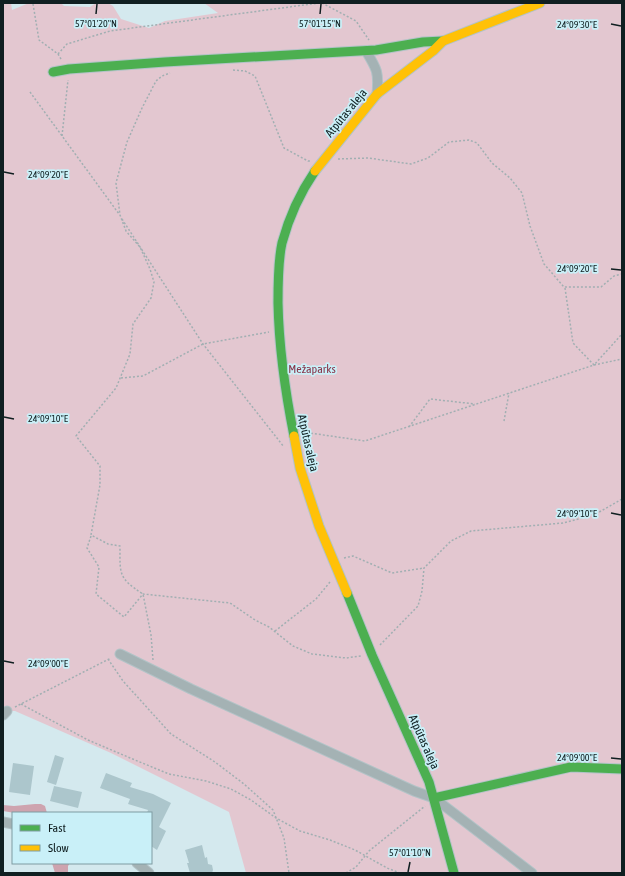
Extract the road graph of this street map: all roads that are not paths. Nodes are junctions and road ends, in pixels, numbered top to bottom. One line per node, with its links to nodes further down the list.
1 (540, 3): 2 (street, Atpūtas aleja)
2 (443, 41): 3 (street); 5 (street, Atpūtas aleja)
3 (366, 51): 4 (street); 5 (street)
4 (53, 72)
5 (377, 94): 8 (street, Atpūtas aleja)
6 (120, 654): 8 (street)
7 (622, 769): 8 (street)
8 (434, 798): 11 (street, Atpūtas aleja); 12 (street)
9 (138, 864): 10 (street)
10 (150, 873)
11 (454, 873)
12 (532, 873)

